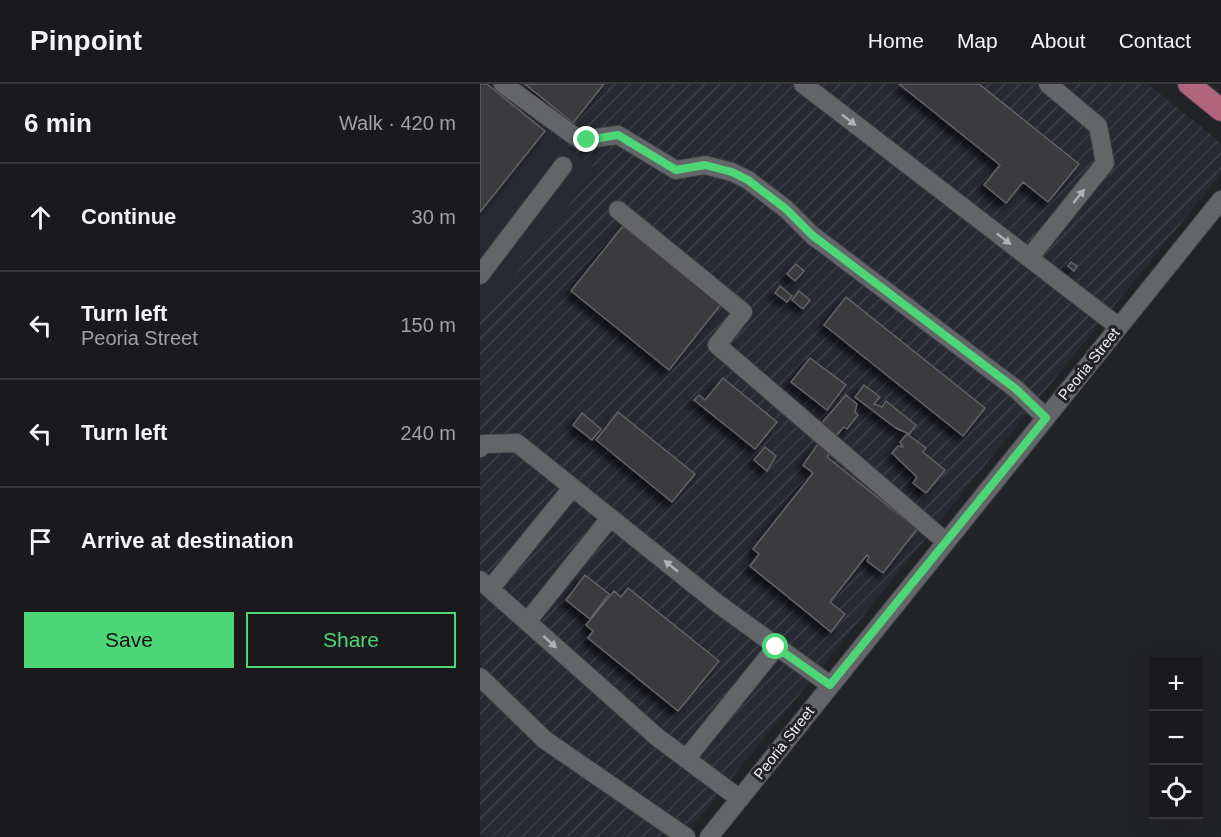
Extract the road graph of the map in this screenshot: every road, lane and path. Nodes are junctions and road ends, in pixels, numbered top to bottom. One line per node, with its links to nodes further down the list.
1 (503, 84): 12 (street)
2 (803, 84): 9 (street, one-way to 9)
3 (1048, 84): 9 (street, one-way to 3)
4 (1189, 84): 5 (main road)
5 (1221, 110)
6 (563, 166): 10 (street)
7 (1221, 200): 11 (street, Peoria Street)
8 (618, 210): 16 (street)
9 (1029, 258): 11 (street)
10 (480, 275)
11 (1119, 327): 12 (street, Peoria Street)
12 (1046, 418): 16 (street, Peoria Street)
13 (480, 448): 14 (street)
14 (572, 488): 15 (street); 17 (street)
15 (610, 518): 18 (street); 19 (street, one-way to 15)
16 (946, 542): 21 (street, Peoria Street)
17 (485, 585): 18 (street)
18 (527, 622): 22 (street, one-way to 22)
19 (776, 647): 21 (street); 22 (street)
20 (480, 677): 24 (street)
21 (830, 685): 23 (street, Peoria Street)
22 (686, 759): 23 (street)
23 (740, 799): 25 (street, Peoria Street)
24 (686, 837)
25 (710, 837)

